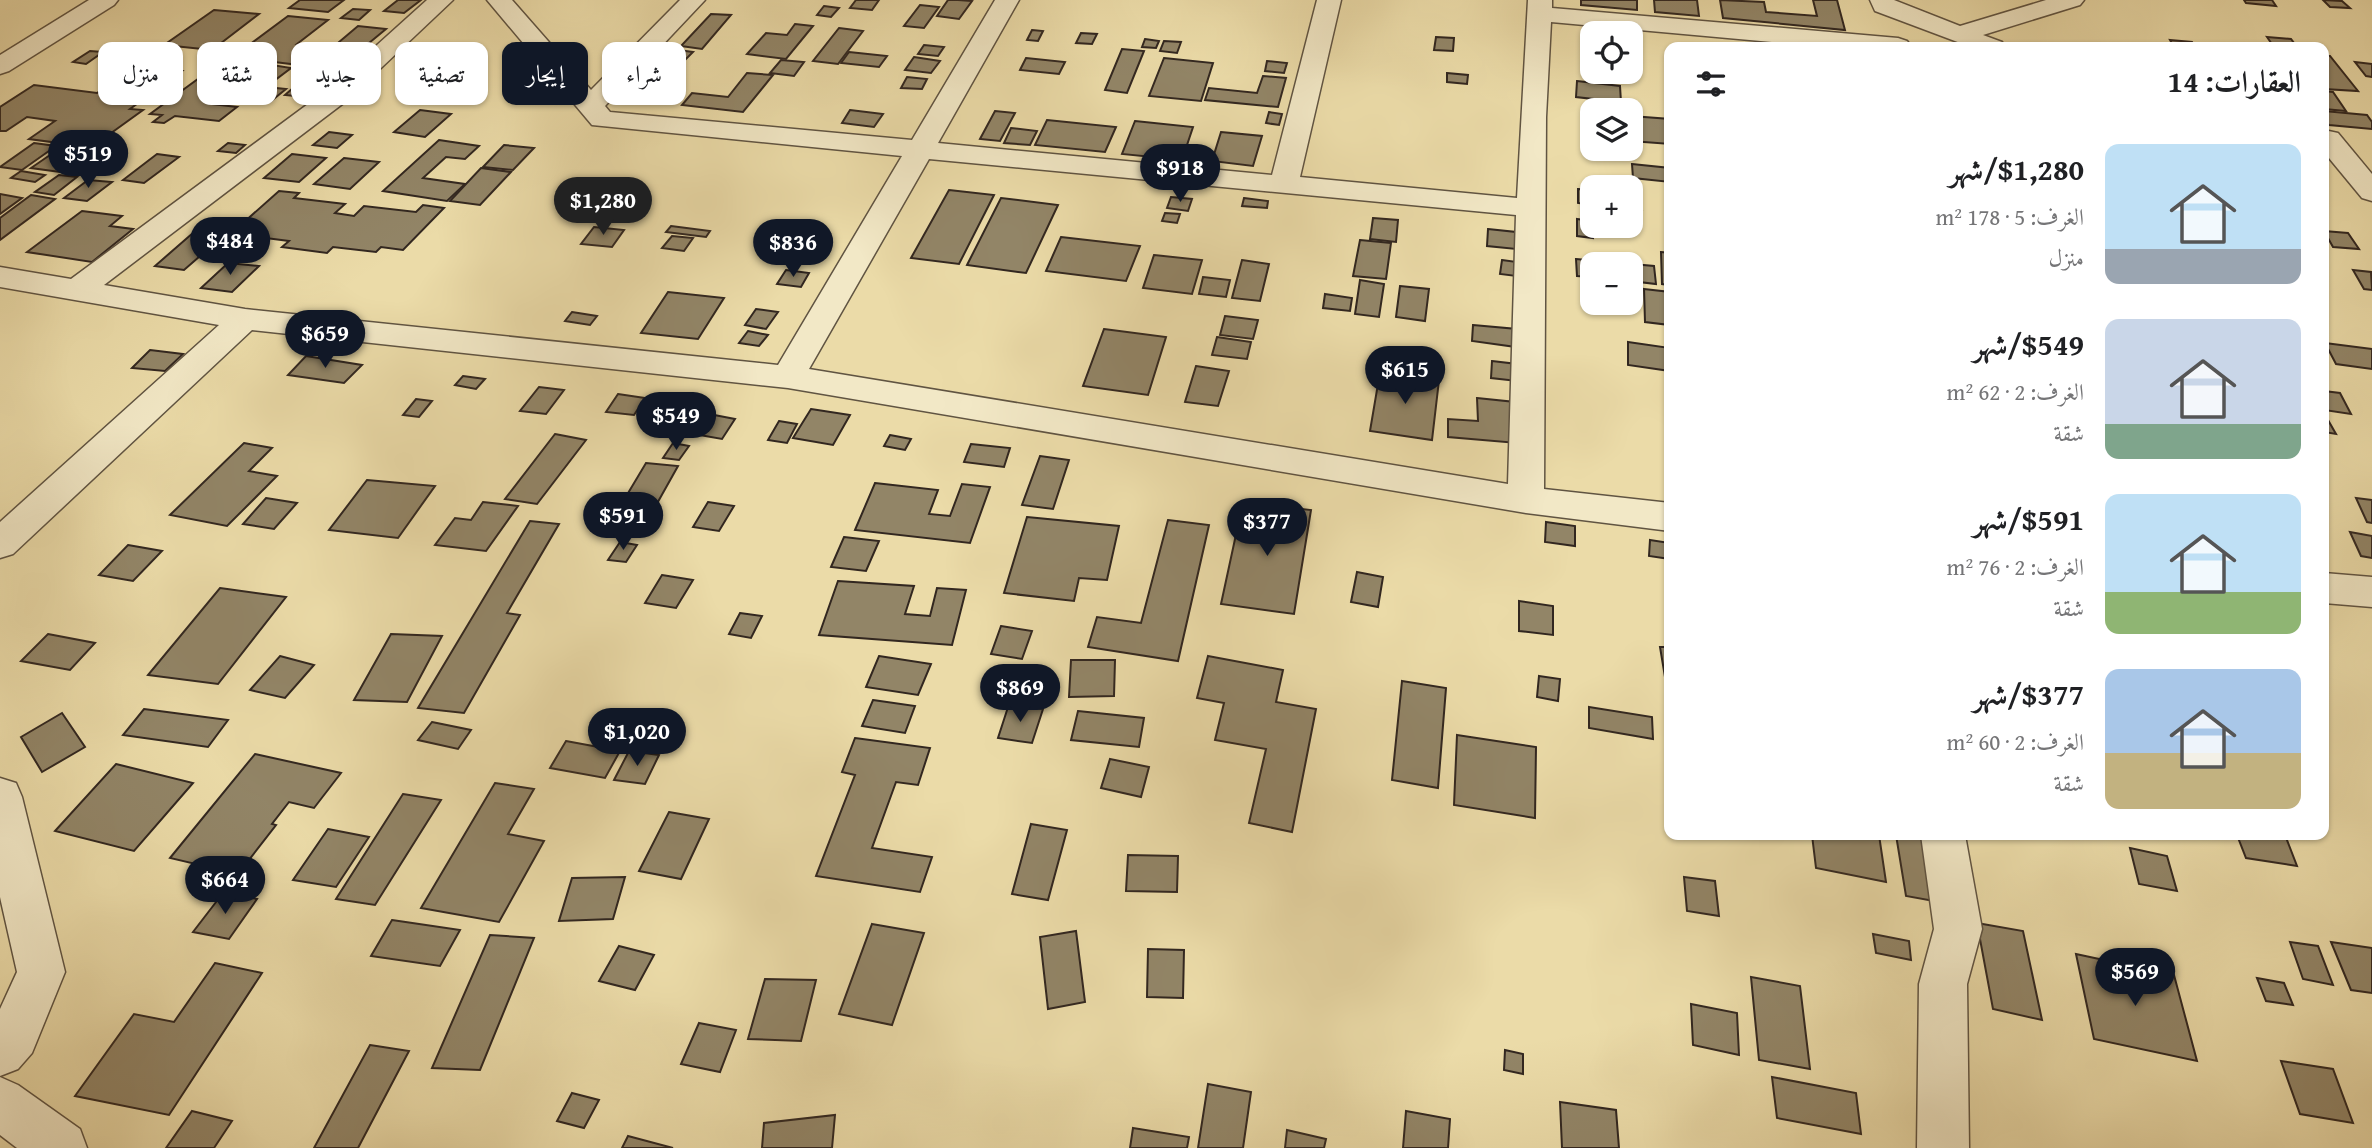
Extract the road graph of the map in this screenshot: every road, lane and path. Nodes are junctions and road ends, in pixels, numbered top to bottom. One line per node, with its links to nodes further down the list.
1 (106, 0): 14 (street)
2 (441, 0): 24 (street)
3 (499, 0): 15 (street)
4 (693, 0): 15 (street)
5 (1007, 0): 19 (street)
6 (1329, 0): 20 (street)
7 (2073, 0): 10 (street)
8 (1883, 3): 10 (street); 12 (street)
9 (1540, 7): 11 (street); 22 (street)
10 (1959, 34): 13 (street)
11 (1854, 42)
12 (1897, 42)
13 (1980, 42)
14 (0, 66)
15 (591, 106): 19 (street)
16 (2329, 139): 18 (street)
17 (2329, 142): 21 (street)
18 (2361, 142)
19 (920, 149): 20 (street); 26 (street)
20 (1284, 184): 22 (street)
21 (2372, 192)
22 (1532, 208): 27 (street)
23 (0, 277): 24 (street)
24 (77, 290): 25 (street)
25 (245, 319): 26 (street); 29 (street)
26 (788, 377): 27 (street)
27 (1526, 500): 28 (street)
28 (1664, 516)
29 (0, 544)
30 (2329, 588): 31 (street)
31 (2372, 592)
32 (0, 797): 34 (street)
33 (1944, 840): 37 (street)
34 (0, 1051)
35 (0, 1103): 36 (street)
36 (61, 1148)
37 (1943, 1148)

